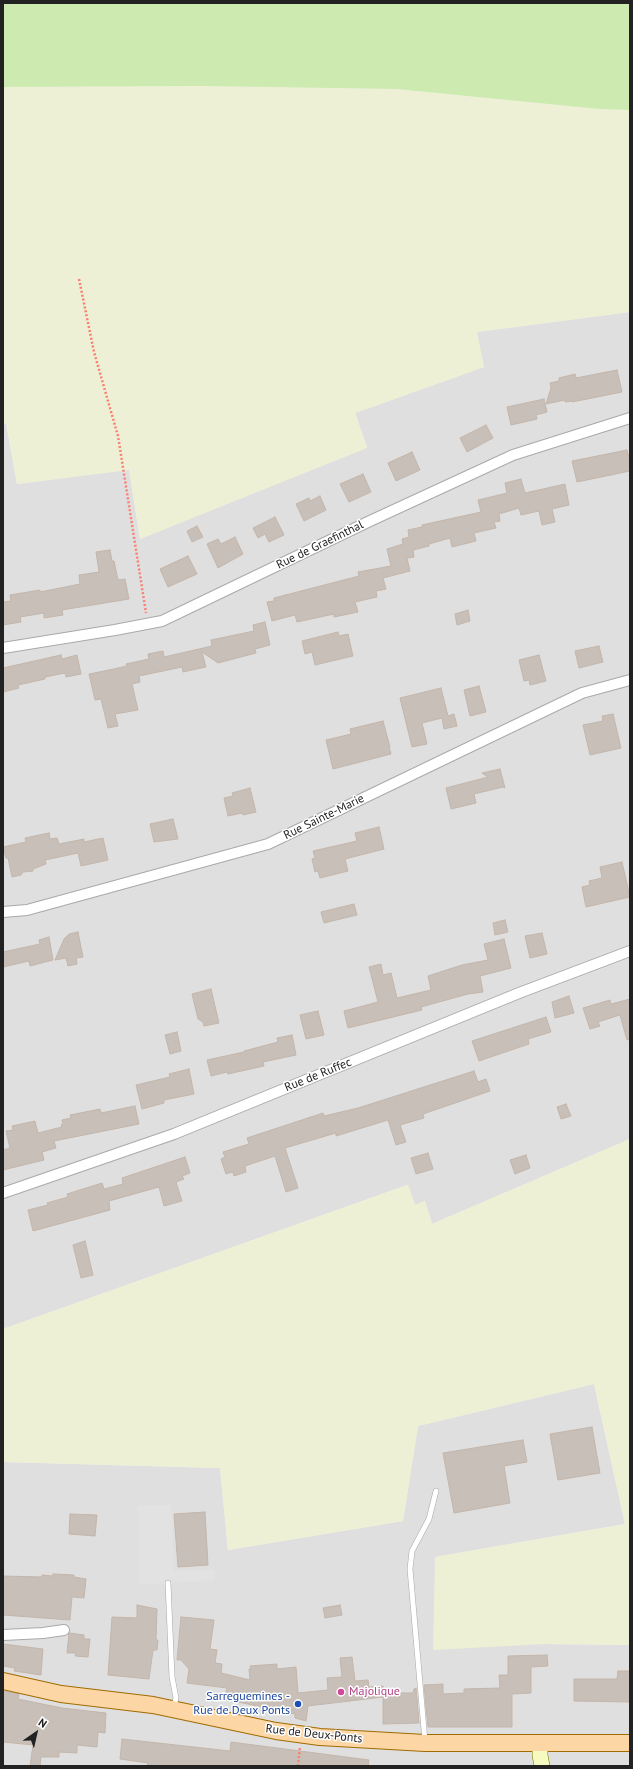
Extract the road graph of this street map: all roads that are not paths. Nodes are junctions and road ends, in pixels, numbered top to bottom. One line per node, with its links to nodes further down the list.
1 (630, 418): 2 (street, Rue de Graefinthal)
2 (3, 648)
3 (630, 680): 4 (street, Rue Sainte-Marie)
4 (3, 912)
5 (630, 951): 6 (street, Rue de Ruffec)
6 (3, 1193)
7 (436, 1491): 13 (lane)
8 (168, 1583): 12 (lane)
9 (64, 1630): 10 (street)
10 (3, 1635)
11 (3, 1681): 12 (main road, Rue de Deux-Ponts)
12 (174, 1709): 13 (main road, Rue de Deux-Ponts)
13 (425, 1743): 15 (main road, Rue de Deux-Ponts)
14 (630, 1743): 15 (main road, Rue de Deux-Ponts)
15 (540, 1744): 16 (street)
16 (542, 1766)

